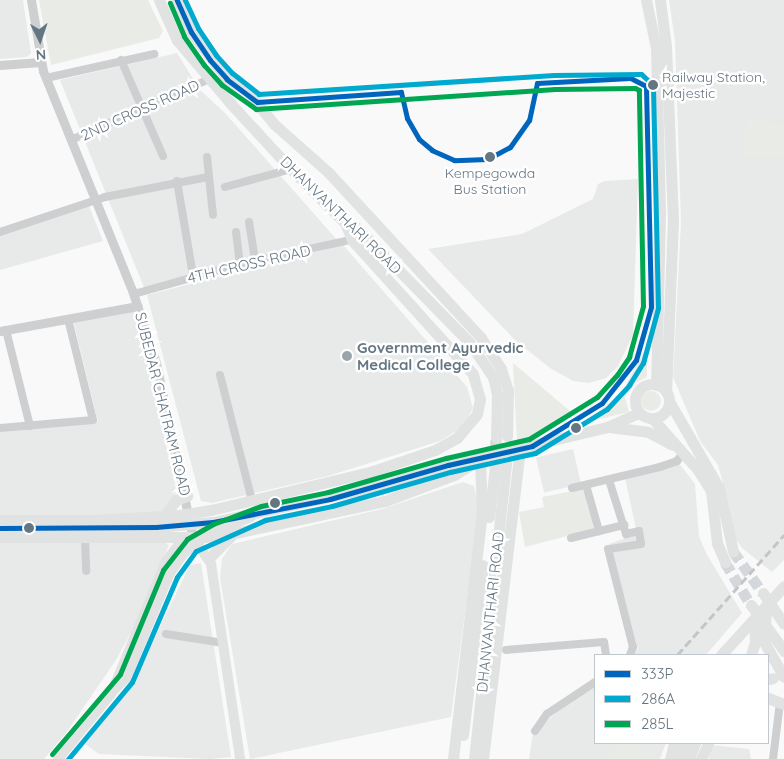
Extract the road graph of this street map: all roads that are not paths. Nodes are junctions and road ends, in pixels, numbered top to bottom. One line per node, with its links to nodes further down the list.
1 (31, 0): 8 (street, SUBEDAR CHATRAM ROAD)
2 (159, 0): 11 (main road, DHANVANTHARI ROAD)
3 (177, 0): 12 (main road, DHANVANTHARI ROAD)
4 (646, 0): 38 (main road)
5 (660, 0): 39 (main road)
6 (154, 54): 7 (street)
7 (121, 60): 10 (street); 13 (street)
8 (40, 62): 9 (street); 10 (street, SUBEDAR CHATRAM ROAD)
9 (0, 65)
10 (46, 78): 15 (street, SUBEDAR CHATRAM ROAD)
11 (209, 79): 13 (street, 2ND CROSS ROAD); 14 (main road, DHANVANTHARI ROAD)
12 (252, 97): 14 (main road); 28 (main road, DHANVANTHARI ROAD)
13 (142, 109): 15 (street, 2ND CROSS ROAD); 16 (street)
14 (236, 109): 18 (main road, DHANVANTHARI ROAD)
15 (71, 140): 22 (street, SUBEDAR CHATRAM ROAD)
16 (163, 156)
17 (207, 157): 19 (street)
18 (291, 170): 21 (street); 25 (main road, DHANVANTHARI ROAD)
19 (208, 176): 20 (street); 23 (street)
20 (177, 181): 22 (street); 32 (street)
21 (225, 187)
22 (98, 200): 26 (street); 33 (street, SUBEDAR CHATRAM ROAD)
23 (213, 215)
24 (249, 222): 30 (street)
25 (345, 223): 28 (main road, DHANVANTHARI ROAD); 29 (main road)
26 (0, 232)
27 (236, 232): 31 (street)
28 (363, 234): 29 (street, 4TH CROSS ROAD)
29 (352, 240): 30 (street, 4TH CROSS ROAD); 45 (main road)
30 (255, 261): 31 (street, 4TH CROSS ROAD)
31 (240, 264): 32 (street, 4TH CROSS ROAD)
32 (193, 276): 33 (street, 4TH CROSS ROAD)
33 (134, 294): 34 (street, SUBEDAR CHATRAM ROAD)
34 (138, 306): 35 (street); 53 (street, SUBEDAR CHATRAM ROAD)
35 (68, 319): 36 (street); 42 (street)
36 (3, 330): 42 (street)
37 (220, 376): 54 (street)
38 (656, 385): 39 (main road); 40 (main road)
39 (667, 396): 41 (main road); 67 (main road)
40 (638, 413): 41 (main road); 43 (main road)
41 (652, 418): 47 (main road)
42 (30, 426): 44 (street)
43 (607, 427): 46 (main road); 47 (main road)
44 (0, 428)
45 (456, 438): 50 (main road); 54 (main road)
46 (520, 449): 48 (main road); 100 (main road)
47 (684, 454): 49 (street); 69 (main road)
48 (492, 462): 50 (main road); 62 (main road); 97 (main road); 98 (main road, DHANVANTHARI ROAD); 99 (main road, DHANVANTHARI ROAD)
49 (609, 480): 51 (street); 59 (street)
50 (392, 483): 56 (main road)
51 (586, 485): 52 (street); 61 (street)
52 (572, 488)
53 (187, 496): 55 (street, SUBEDAR CHATRAM ROAD); 57 (main road)
54 (252, 501): 55 (main road)
55 (190, 513): 57 (main road); 65 (street, SUBEDAR CHATRAM ROAD)
56 (263, 513): 60 (main road); 87 (main road)
57 (164, 516): 58 (main road)
58 (0, 520)
59 (624, 525): 61 (street); 80 (street)
60 (0, 528)
61 (599, 531): 66 (street)
62 (233, 534): 65 (main road); 68 (main road)
63 (0, 537): 64 (main road)
64 (85, 537): 65 (main road); 70 (street)
65 (193, 538): 68 (main road); 87 (main road)
66 (571, 538)
67 (733, 551)
68 (209, 558): 76 (main road)
69 (725, 562)
70 (86, 570)
71 (784, 586): 73 (main road)
72 (763, 593): 74 (main road)
73 (766, 605): 81 (main road); 83 (main road)
74 (784, 624)
75 (166, 634): 76 (street)
76 (222, 643): 96 (main road)
77 (506, 650): 79 (street)
78 (784, 651): 82 (main road)
79 (606, 654)
80 (630, 654)
81 (723, 654)
82 (750, 654)
83 (768, 654)
84 (769, 658): 85 (main road)
85 (775, 678)
86 (594, 683): 90 (street)
87 (111, 694): 95 (main road)
88 (769, 698): 89 (main road)
89 (782, 703): 103 (street)
90 (535, 731)
91 (683, 744): 94 (main road)
92 (695, 744): 101 (main road)
93 (708, 744): 102 (main road)
94 (674, 754)
95 (58, 759)
96 (240, 759)
97 (453, 759)
98 (460, 759)
99 (474, 759)
100 (483, 759)
101 (689, 759)
102 (701, 759)
103 (772, 759)

